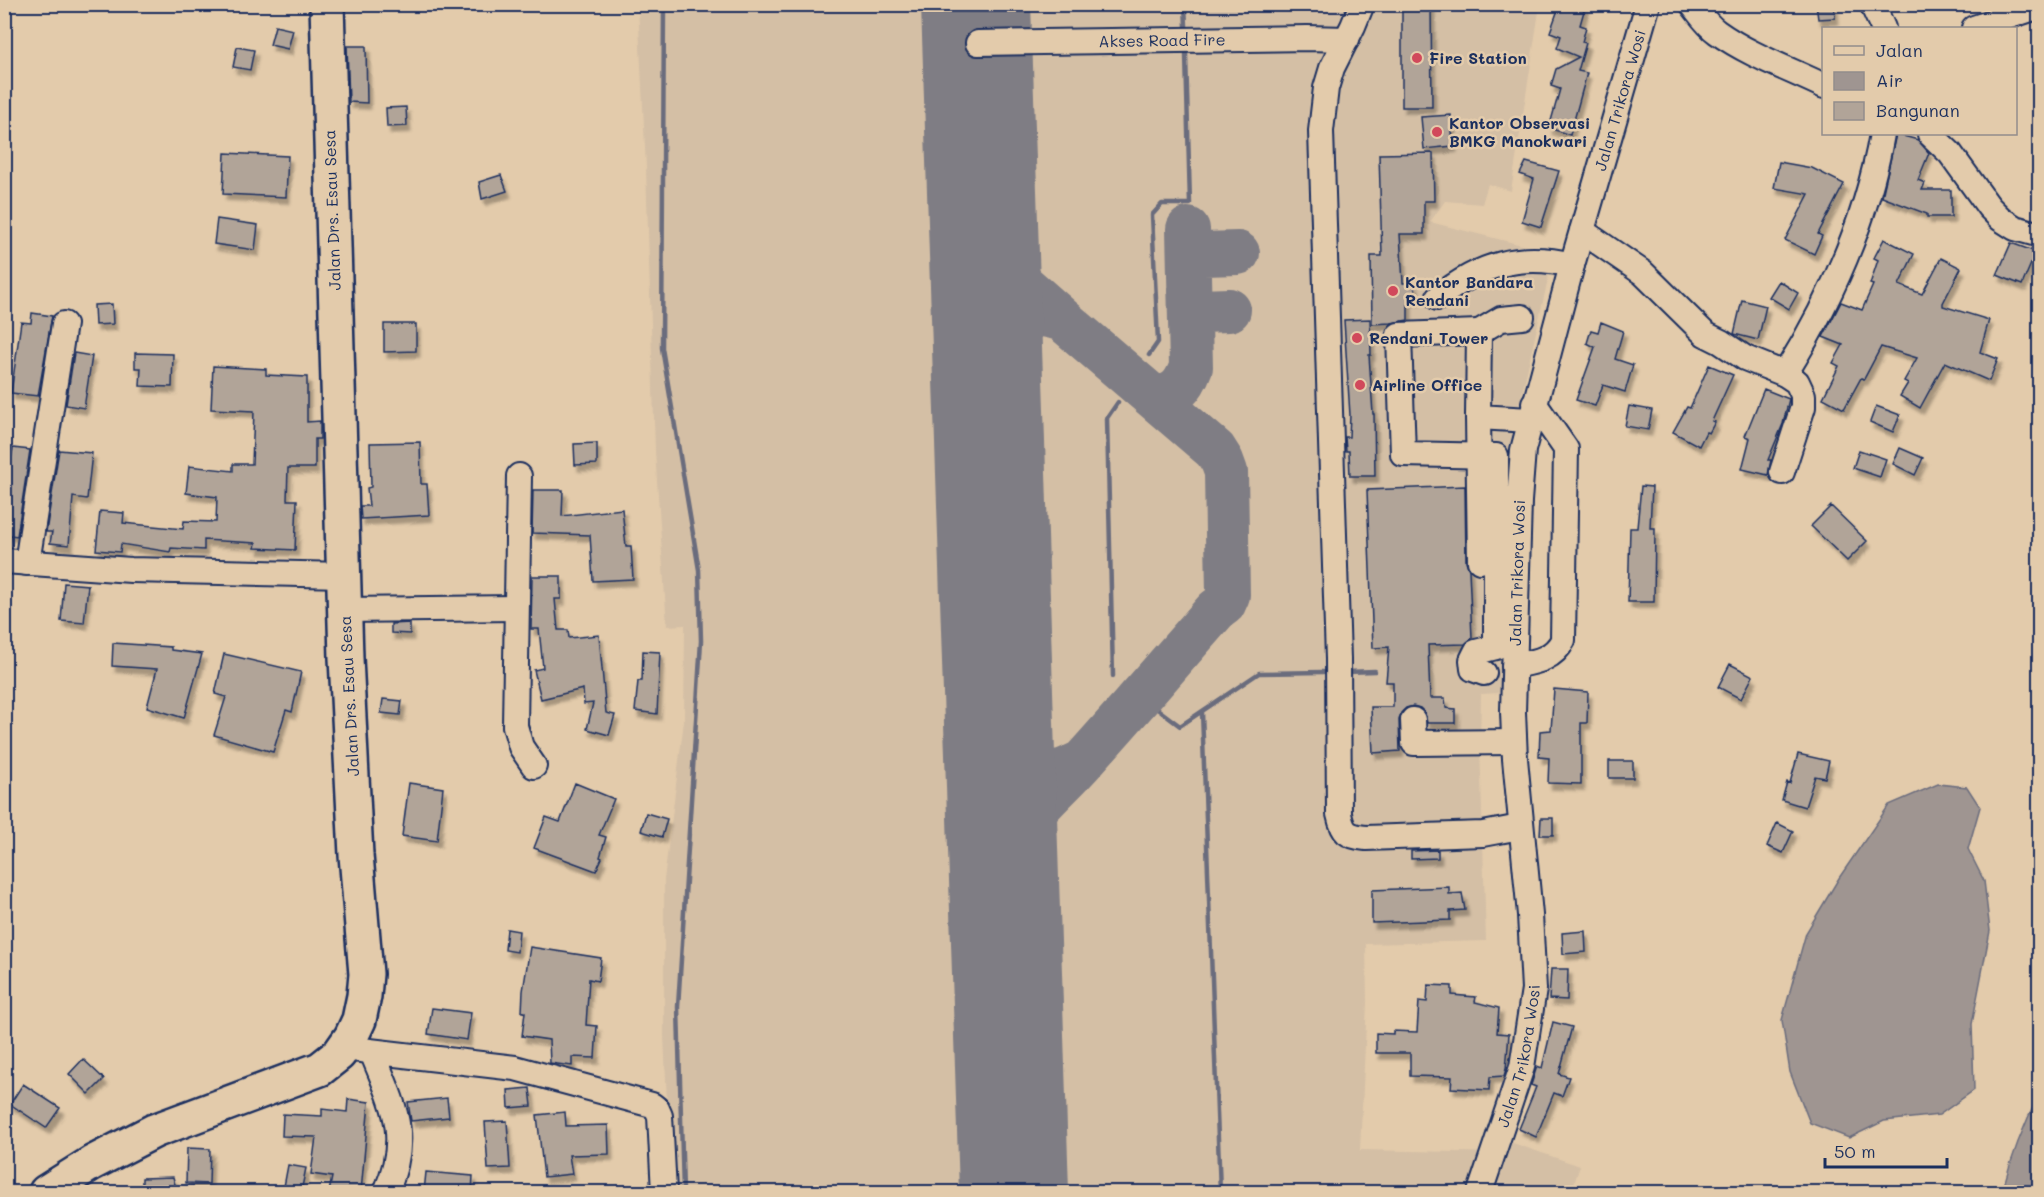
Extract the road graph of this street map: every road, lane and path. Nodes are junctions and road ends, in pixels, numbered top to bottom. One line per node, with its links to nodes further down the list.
1 (327, 4): 28 (highway, Jalan Drs. Esau Sesa)
2 (1362, 4): 9 (street)
3 (1648, 4): 14 (street, Jalan Trikora Wosi)
4 (1692, 4): 11 (street)
5 (1872, 4): 7 (street)
6 (2040, 6): 8 (street)
7 (1883, 27)
8 (1977, 27)
9 (1347, 39): 10 (street, Akses Road Fire); 35 (street)
10 (978, 43)
11 (1822, 85)
12 (1882, 135): 21 (street)
13 (1931, 135): 15 (street)
14 (1582, 231): 16 (street, Jalan Trikora Wosi); 21 (street)
15 (2040, 235)
16 (1572, 265): 17 (street); 19 (street, Jalan Trikora Wosi)
17 (1438, 298)
18 (64, 324): 27 (street)
19 (1555, 329): 20 (street); 22 (street, Jalan Trikora Wosi)
20 (1479, 332): 23 (street); 24 (street)
21 (1785, 374): 25 (street)
22 (1532, 412): 23 (street); 31 (street, Jalan Trikora Wosi); 31 (street)
23 (1478, 417): 24 (street)
24 (1478, 455): 31 (street)
25 (1782, 472)
26 (519, 476): 29 (street)
27 (16, 562): 28 (street)
28 (344, 575): 30 (highway, Jalan Drs. Esau Sesa)
29 (516, 608): 30 (street); 34 (street)
30 (345, 610): 36 (highway, Jalan Drs. Esau Sesa)
31 (1502, 672): 33 (street, Jalan Trikora Wosi)
32 (1413, 720): 33 (street)
33 (1514, 742): 35 (street, Jalan Trikora Wosi)
34 (534, 766)
35 (1520, 827): 40 (street, Jalan Trikora Wosi)
36 (358, 1050): 37 (highway, Jalan Drs. Esau Sesa); 38 (street); 39 (street)
37 (45, 1192)
38 (386, 1192)
39 (664, 1192)
40 (1480, 1192)

